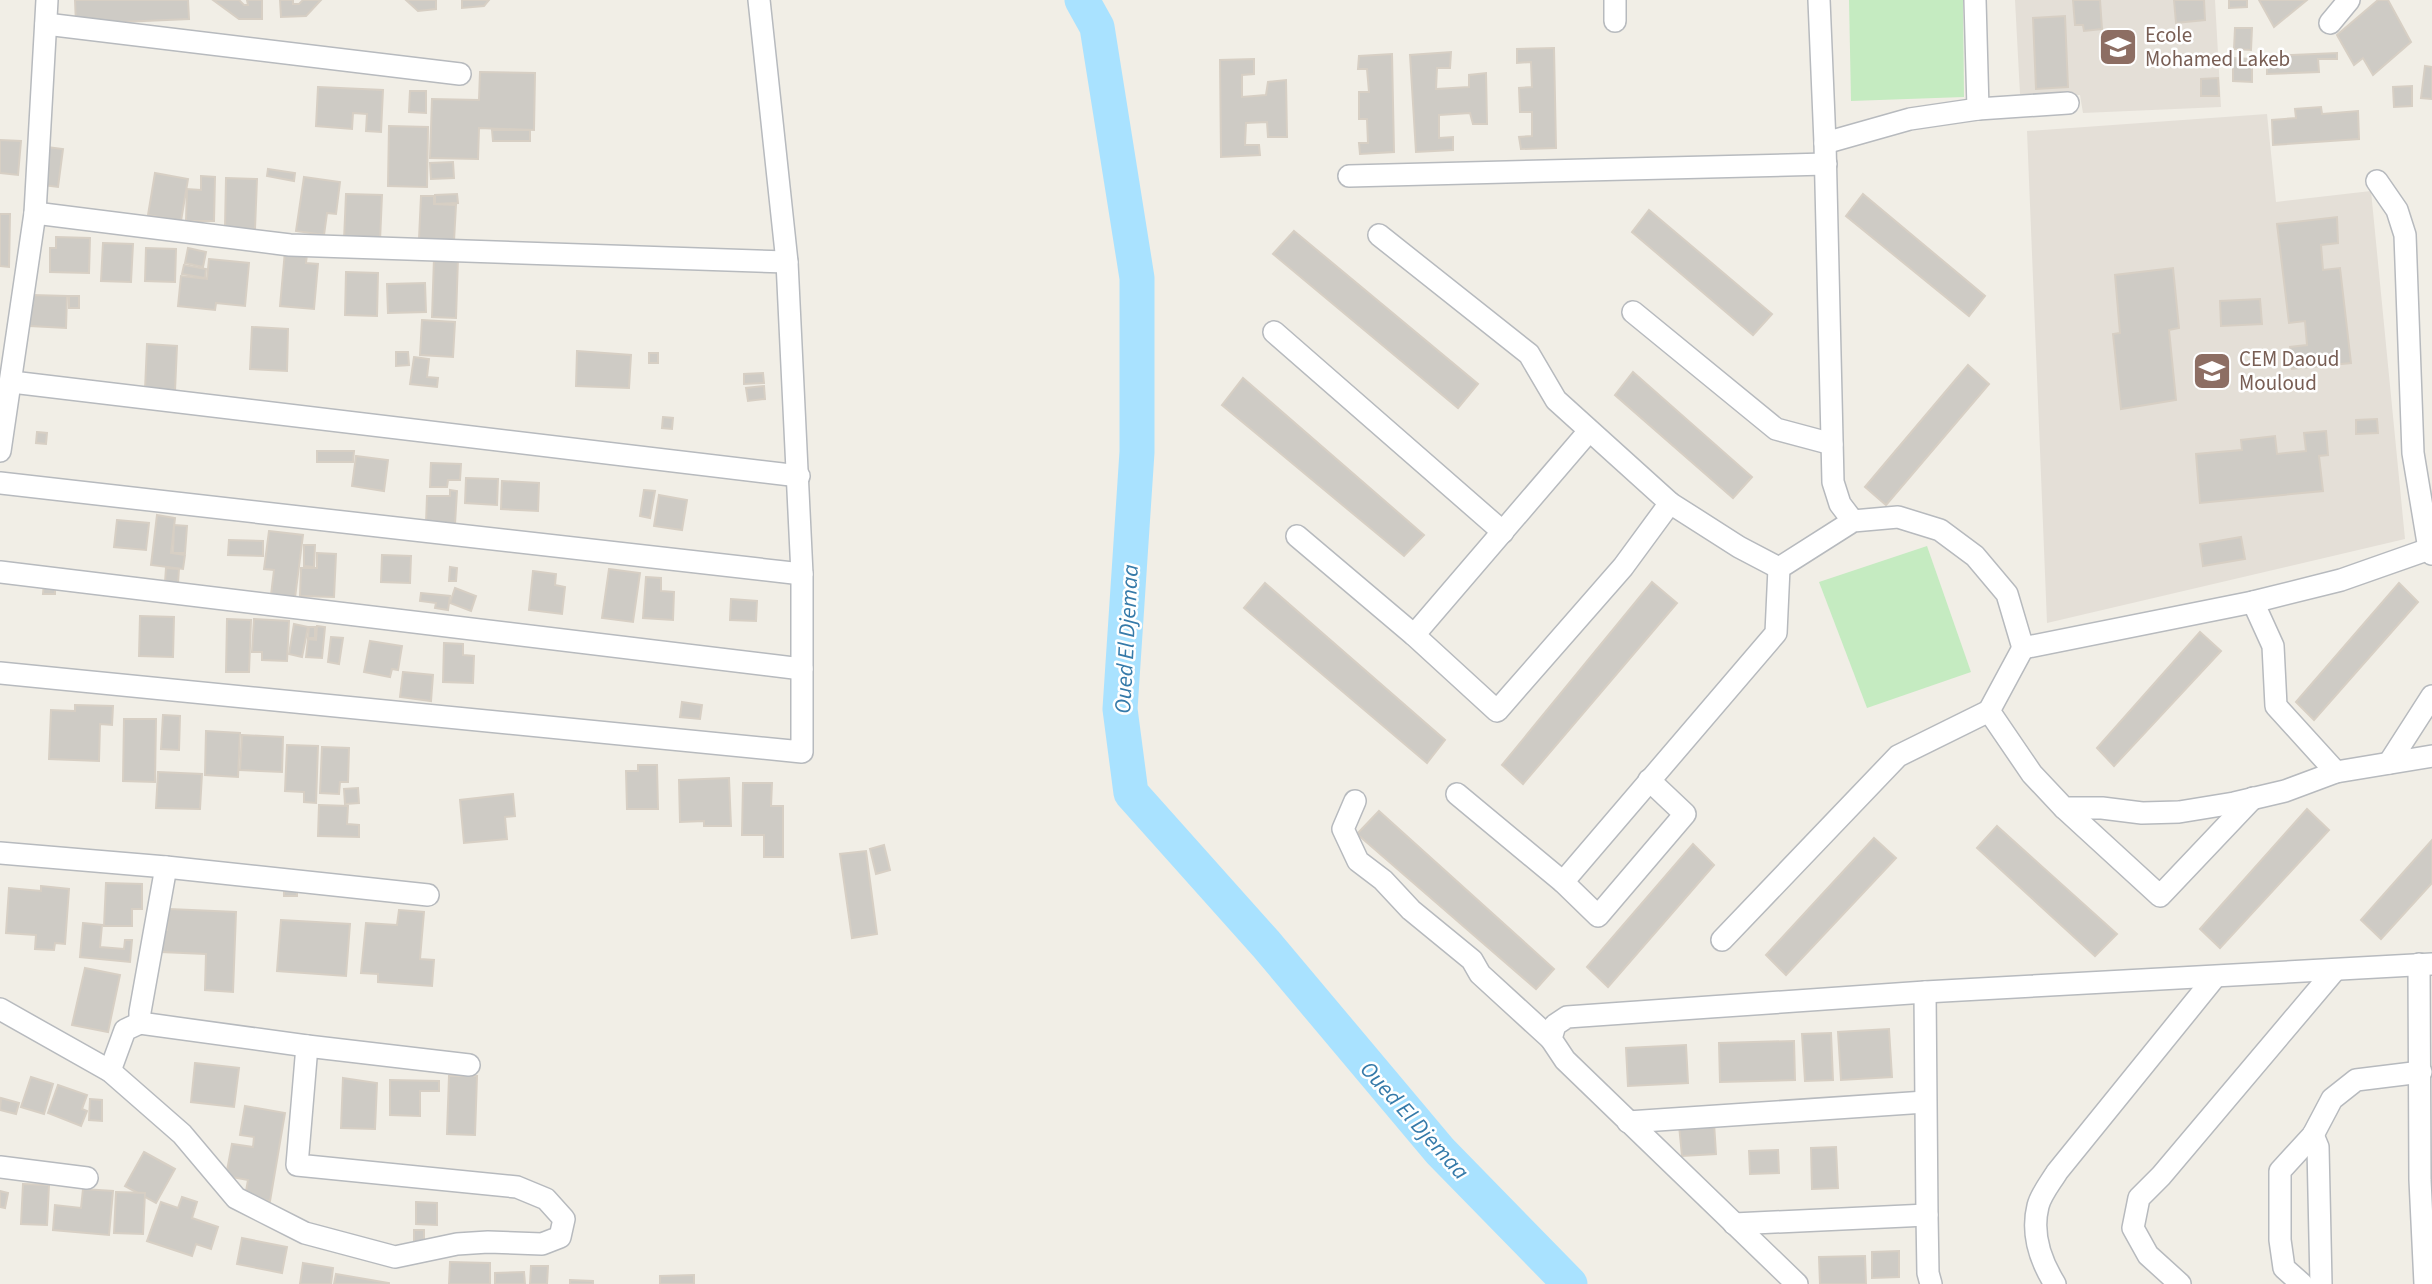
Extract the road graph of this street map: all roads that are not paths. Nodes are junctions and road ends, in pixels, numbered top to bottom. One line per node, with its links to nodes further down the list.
1 (47, 0): 7 (street)
2 (759, 0): 17 (street)
3 (1819, 0): 11 (street)
4 (1975, 0): 10 (street)
5 (2349, 0): 6 (street)
6 (2330, 23)
7 (46, 24): 8 (street); 15 (street)
8 (460, 74)
9 (2068, 103): 10 (street)
10 (1978, 109): 11 (street)
11 (1825, 143): 12 (street)
12 (1826, 164): 13 (street); 22 (street)
13 (1349, 176)
14 (2377, 181): 30 (street)
15 (35, 214): 17 (street); 20 (street)
16 (1379, 234): 21 (street)
17 (787, 262): 24 (street)
18 (1633, 312): 22 (street)
19 (1273, 332): 28 (street)
20 (12, 382): 23 (street); 24 (street)
21 (1589, 430): 26 (street); 28 (street)
22 (1832, 444): 27 (street)
23 (0, 451)
24 (799, 476): 33 (street)
25 (0, 484): 33 (street)
26 (1670, 503): 31 (street); 35 (street)
27 (1853, 521): 31 (street); 36 (street)
28 (1503, 532): 35 (street)
29 (1297, 536): 35 (street)
30 (2431, 550): 34 (street)
31 (1779, 568): 44 (street)
32 (0, 572): 37 (street)
33 (802, 574): 37 (street)
34 (2253, 602): 36 (street); 43 (street)
35 (1413, 635)
36 (2023, 648): 40 (street)
37 (802, 670): 38 (street)
38 (0, 673)
39 (2432, 696): 42 (street)
40 (1989, 711): 48 (street); 53 (street)
41 (2432, 756): 42 (street)
42 (2389, 763): 43 (street)
43 (2336, 772): 46 (street)
44 (1649, 779): 51 (street); 51 (street)
45 (1457, 794): 51 (street)
46 (2253, 798): 48 (street); 48 (street)
47 (1355, 801): 60 (street)
48 (2064, 808)
49 (0, 853): 50 (street)
50 (166, 867): 52 (street); 59 (street)
51 (1563, 882)
52 (428, 895)
53 (1722, 940)
54 (2425, 964): 55 (street); 64 (street)
55 (2334, 970): 56 (street); 76 (street)
56 (2215, 976): 57 (street); 75 (street)
57 (1925, 992): 60 (street); 65 (street)
58 (0, 1009): 63 (street)
59 (140, 1023): 61 (street); 63 (street)
60 (1552, 1039): 66 (street)
61 (307, 1046): 62 (street); 63 (street)
62 (469, 1065)
63 (110, 1071)
64 (2421, 1072): 67 (street); 70 (street)
65 (1926, 1102): 66 (street); 71 (street)
66 (1628, 1122): 72 (street)
67 (2313, 1135): 77 (street); 78 (street)
68 (0, 1167): 69 (street)
69 (87, 1178)
70 (2426, 1180): 79 (street)
71 (1927, 1216): 72 (street); 74 (street)
72 (1734, 1224): 73 (street)
73 (1797, 1284)
74 (1931, 1284)
75 (2055, 1284)
76 (2180, 1284)
77 (2302, 1284)
78 (2321, 1284)
79 (2425, 1284)

